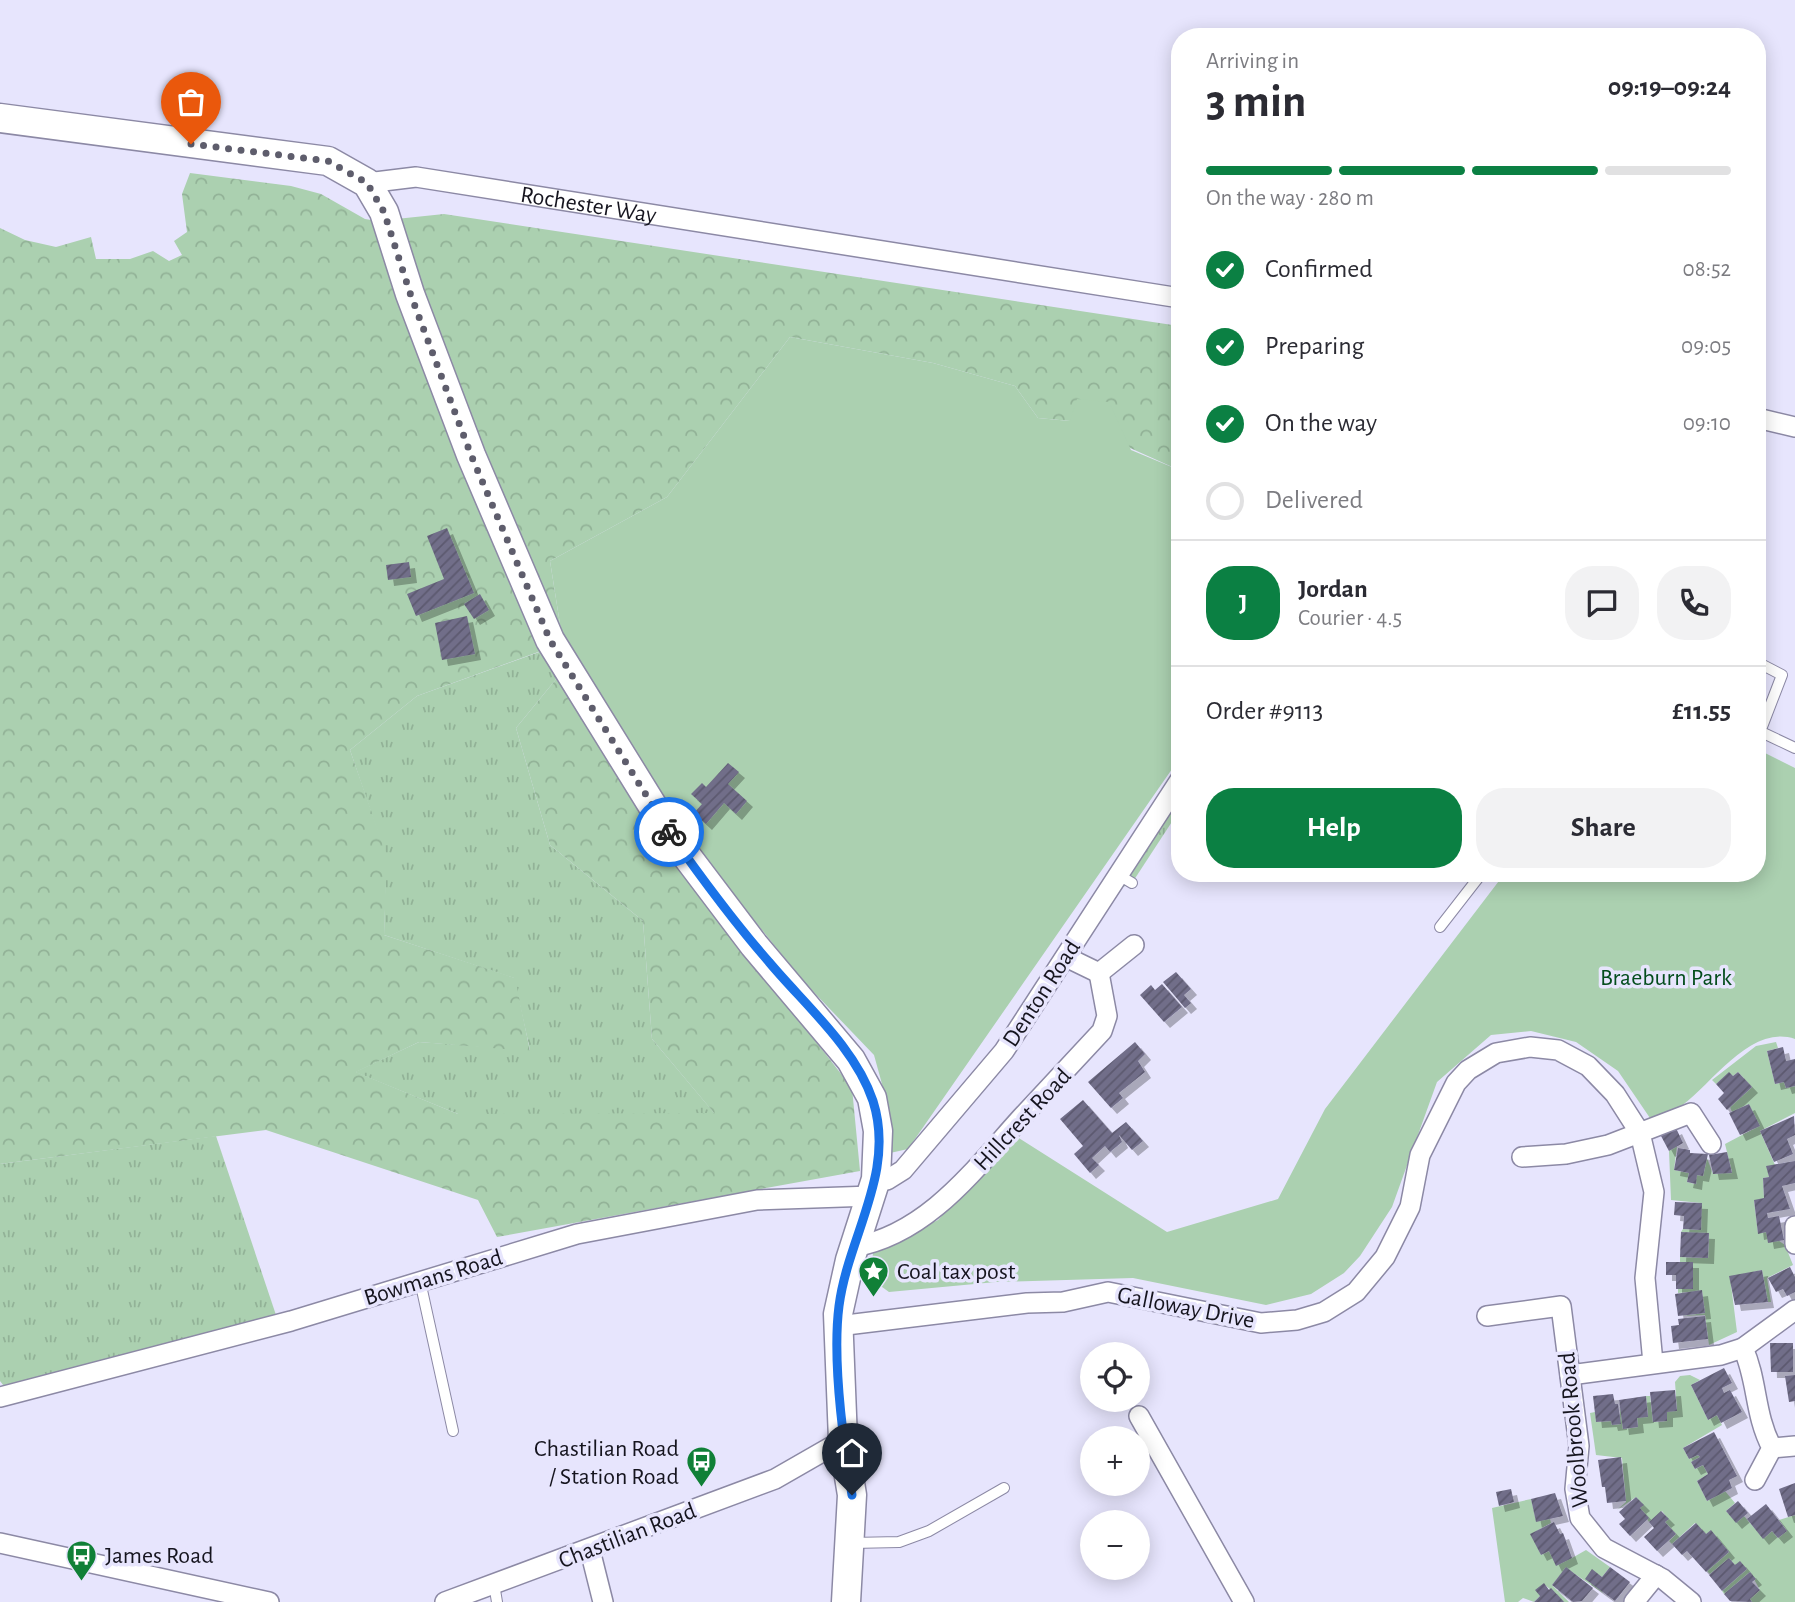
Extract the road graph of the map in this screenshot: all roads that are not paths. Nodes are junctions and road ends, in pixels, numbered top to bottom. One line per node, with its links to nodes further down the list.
1 (0, 118): 2 (street)
2 (367, 183): 3 (street, Rochester Way); 19 (street)
3 (1171, 297)
4 (1766, 420): 5 (street)
5 (1795, 428)
6 (1766, 667): 7 (lane)
7 (1766, 714)
8 (1766, 734): 9 (lane)
9 (1795, 748)
10 (1171, 796): 14 (street, Denton Road)
11 (1475, 882): 12 (lane)
12 (1440, 927)
13 (1135, 945): 15 (street)
14 (1066, 957): 15 (street); 19 (street, Denton Road)
15 (1099, 973): 22 (street, Hillcrest Road)
16 (1640, 1133): 17 (street); 18 (street); 26 (street, Galloway Drive); 28 (street, Galloway Drive)
17 (1710, 1144)
18 (1522, 1157)
19 (874, 1188): 22 (street); 23 (street, Bowmans Road)
20 (1795, 1226): 21 (street)
21 (1795, 1244)
22 (853, 1247): 26 (street)
23 (420, 1280): 30 (street, Bowmans Road); 32 (lane)
24 (1795, 1310): 27 (street)
25 (1487, 1316): 29 (street, Woolbrook Road)
26 (838, 1326): 33 (street)
27 (1743, 1348): 28 (street); 35 (street)
28 (1653, 1363): 29 (street)
29 (1570, 1375): 41 (street, Woolbrook Road)
30 (0, 1397)
31 (1139, 1416): 48 (street)
32 (453, 1431)
33 (843, 1440): 39 (street); 40 (street, Chastilian Road)
34 (1795, 1446): 35 (street)
35 (1772, 1448): 36 (street)
36 (1755, 1479)
37 (1004, 1488): 39 (lane)
38 (0, 1543): 43 (street)
39 (851, 1543): 47 (street)
40 (590, 1550): 42 (street, Chastilian Road); 46 (street)
41 (1656, 1575): 49 (street); 50 (street, Woolbrook Road)
42 (495, 1593): 45 (street, Chastilian Road)
43 (225, 1597): 44 (street)
44 (269, 1602)
45 (445, 1602)
46 (603, 1602)
47 (846, 1602)
48 (1244, 1602)
49 (1634, 1602)
50 (1690, 1602)

